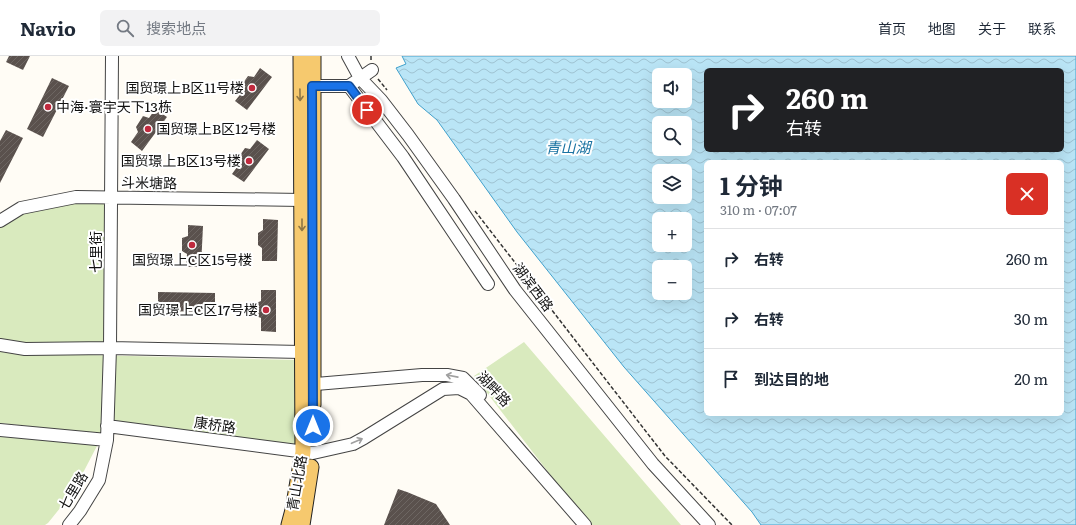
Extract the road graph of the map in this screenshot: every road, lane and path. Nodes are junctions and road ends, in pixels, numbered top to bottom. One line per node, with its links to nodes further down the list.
1 (112, 56): 10 (street, 七里街)
2 (301, 56): 11 (main road, 青山北路, one-way to 11)
3 (313, 56): 7 (main road, 青山北路)
4 (348, 56): 6 (street, 湖滨西路)
5 (372, 70): 6 (street); 9 (path)
6 (360, 78): 8 (street); 28 (street, 湖滨西路)
7 (312, 86): 8 (street); 18 (main road, 青山北路)
8 (349, 86): 14 (street)
9 (386, 90)
10 (111, 197): 11 (street, 斗米塘路); 13 (street, 斗米塘路); 16 (street, 七里街)
11 (302, 200): 17 (main road, 青山北路, one-way to 17)
12 (471, 205): 29 (path, 湖滨西路)
13 (0, 221)
14 (488, 284)
15 (0, 345): 16 (street)
16 (110, 348): 17 (street); 19 (street, 七里街)
17 (301, 352): 18 (main road, 青山北路)
18 (308, 385): 22 (main road, 青山北路); 27 (street, 湖畔路, one-way to 18)
19 (107, 426): 21 (street, 七里街); 22 (street, 康桥路)
20 (0, 430): 21 (street)
21 (106, 444): 23 (street, 七里路)
22 (312, 452): 24 (main road, 青山北路); 25 (main road, 青山北路); 26 (street, 湖畔路, one-way to 26)
23 (70, 525)
24 (289, 525)
25 (302, 525)
26 (585, 525)
27 (592, 525)
28 (709, 525)
29 (732, 525)

